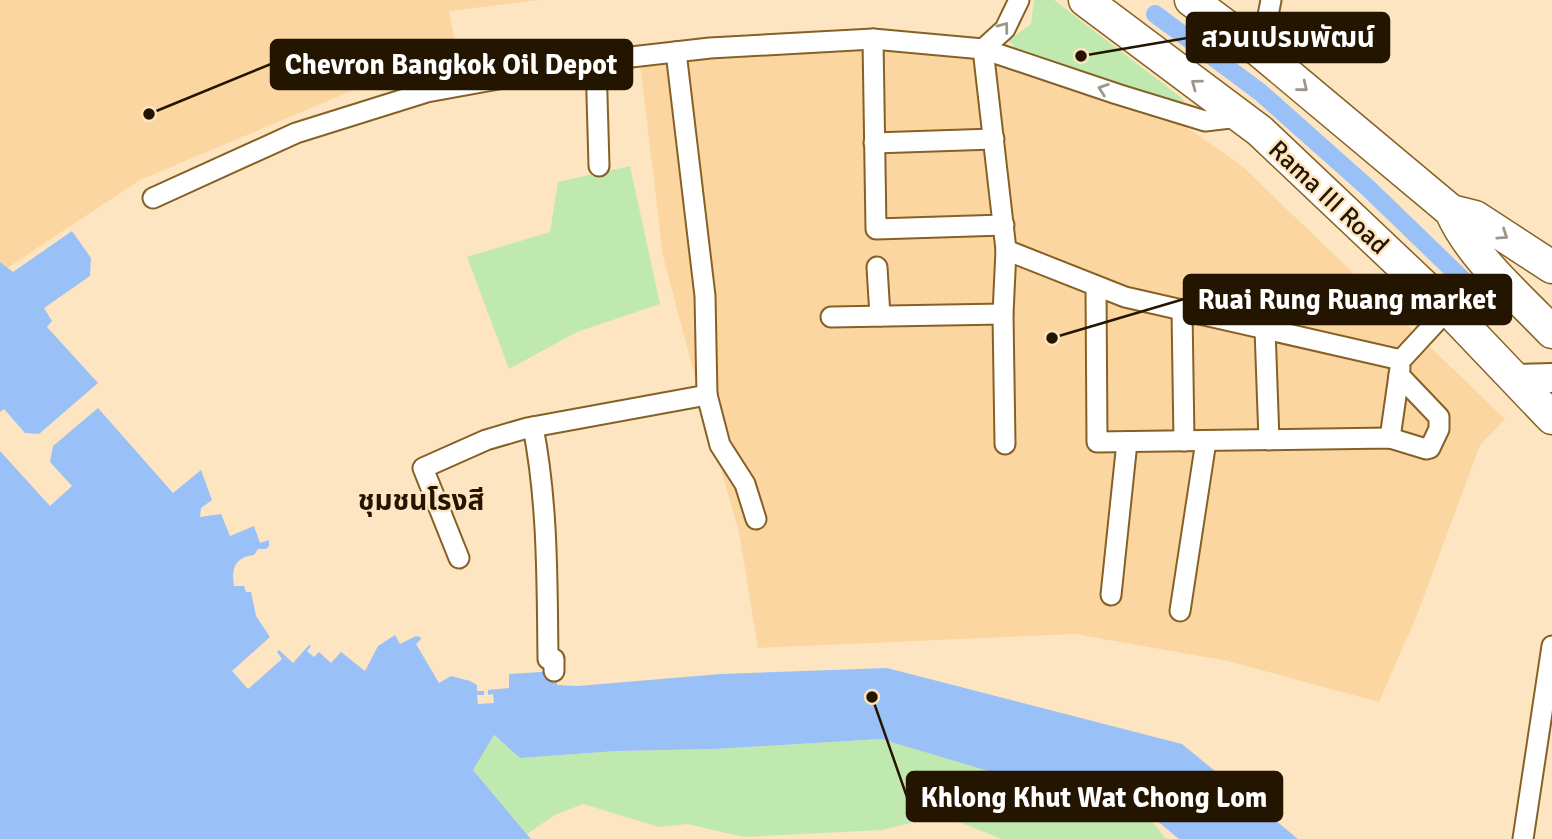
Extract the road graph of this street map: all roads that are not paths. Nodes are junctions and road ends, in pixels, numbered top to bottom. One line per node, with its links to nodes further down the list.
1 (1019, 0): 6 (street, one-way to 1)
2 (1085, 0): 10 (main road, Rama III Road, one-way to 2)
3 (1191, 0): 8 (main road)
4 (1271, 0): 8 (street)
5 (873, 39): 6 (street); 7 (street); 12 (street)
6 (983, 49): 10 (street, one-way to 6); 11 (street)
7 (676, 52): 9 (street); 31 (street)
8 (1261, 52): 15 (main road, one-way to 15)
9 (596, 61): 13 (street); 14 (street)
10 (1240, 117): 21 (main road, Rama III Road)
11 (994, 139): 12 (street); 16 (street)
12 (874, 143): 16 (street)
13 (599, 166)
14 (153, 198)
15 (1451, 211): 19 (main road, one-way to 19); 27 (main road)
16 (1004, 225): 17 (street)
17 (1006, 250): 20 (street); 23 (street)
18 (877, 267): 24 (street)
19 (1552, 267)
20 (1096, 286): 22 (street); 38 (street)
21 (1448, 309): 28 (street); 30 (main road, Rama III Road)
22 (1182, 310): 26 (street); 36 (street)
23 (1003, 314): 24 (street); 39 (street)
24 (880, 316): 25 (street)
25 (831, 317)
26 (1265, 329): 28 (street); 35 (street)
27 (1552, 332)
28 (1400, 367): 34 (street); 34 (street)
29 (1552, 378): 30 (main road)
30 (1516, 379): 32 (main road, Rama III Road)
31 (707, 395): 33 (street); 40 (street)
32 (1552, 418)
33 (533, 427): 41 (street); 45 (street)
34 (1390, 438): 35 (street)
35 (1269, 440): 37 (street)
36 (1184, 441): 37 (street); 38 (street)
37 (1206, 441): 43 (street)
38 (1127, 442): 42 (street)
39 (1005, 444)
40 (756, 519)
41 (459, 558)
42 (1111, 595)
43 (1180, 611)
44 (1552, 646): 46 (street)
45 (554, 671)
46 (1523, 839)

